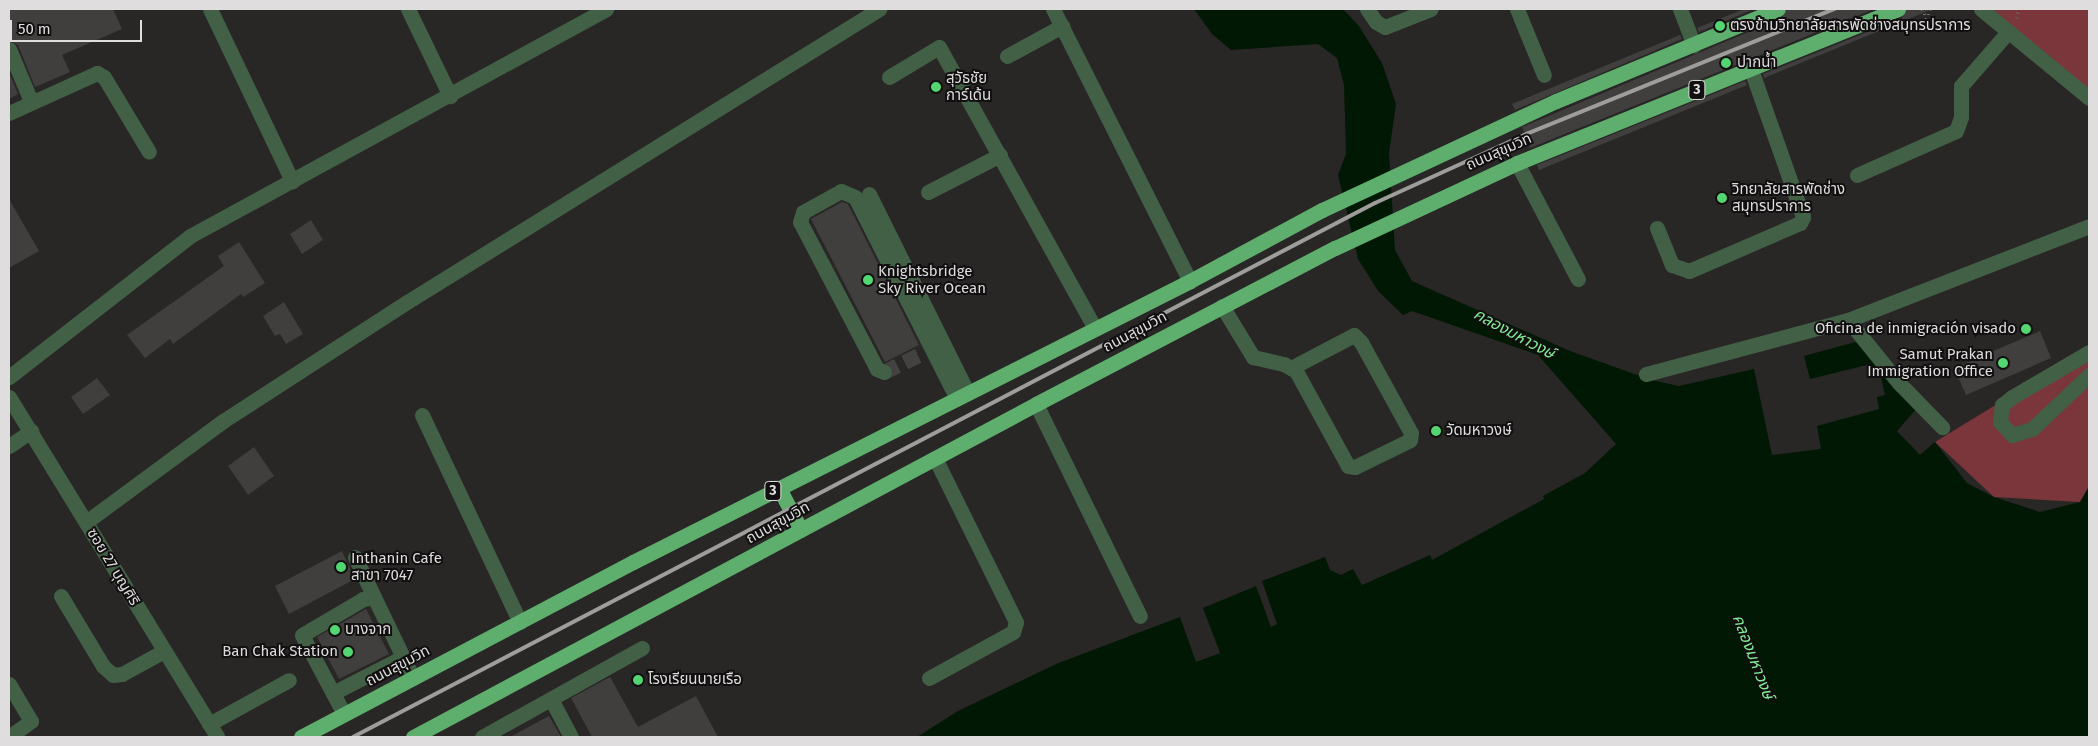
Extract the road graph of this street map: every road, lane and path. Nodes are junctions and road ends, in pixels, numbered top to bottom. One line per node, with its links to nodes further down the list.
1 (210, 9): 31 (street)
2 (408, 9): 23 (street)
3 (879, 9): 56 (street)
4 (1053, 9): 15 (street)
5 (1367, 9): 6 (street)
6 (1428, 9)
7 (1517, 9): 21 (street)
8 (1680, 9): 17 (street)
9 (1778, 9): 17 (highway, ถนนสุขุมวิท / 3)
10 (1898, 9): 20 (highway, ถนนสุขุมวิท / 3)
11 (1922, 9): 12 (path)
12 (1930, 9)
13 (1981, 9): 16 (street)
14 (602, 10): 23 (street)
15 (1062, 26): 19 (street); 37 (street)
16 (2007, 33): 24 (street); 30 (street)
17 (1694, 45): 37 (highway, ถนนสุขุมวิท / 3)
18 (9, 49): 25 (street)
19 (1007, 56)
20 (1751, 69): 29 (highway, ถนนสุขุมวิท / 3); 35 (street)
21 (1544, 75)
22 (889, 77): 28 (street)
23 (450, 96): 31 (street)
24 (2089, 98)
25 (32, 101): 26 (street); 27 (street)
26 (9, 113)
27 (149, 152)
28 (1000, 155): 32 (street); 40 (street)
29 (1517, 162): 36 (street); 38 (highway, ถนนสุขุมวิท / 3)
30 (1856, 175)
31 (292, 181): 46 (street)
32 (928, 192)
33 (869, 194): 47 (street)
34 (2089, 226): 39 (street)
35 (1656, 228)
36 (1578, 279)
37 (1190, 281): 40 (highway, ถนนสุขุมวิท / 3)
38 (1222, 306): 42 (street); 49 (highway, ถนนสุขุมวิท / 3)
39 (1848, 320): 44 (street); 51 (street)
40 (1095, 329): 47 (highway, ถนนสุขุมวิท / 3)
41 (2089, 352): 45 (street)
42 (1291, 368): 42 (street)
43 (884, 372): 47 (street)
44 (1646, 374)
45 (2089, 375)
46 (9, 377)
47 (962, 396): 55 (highway, ถนนสุขุมวิท / 3)
48 (9, 397): 52 (street, ซอย 27 บุญศิริ)
49 (1036, 404): 54 (highway, ถนนสุขุมวิท / 3); 61 (street)
50 (422, 415): 62 (street)
51 (1942, 427)
52 (31, 431): 53 (street); 56 (street, ซอย 27 บุญศิริ)
53 (9, 446)
54 (935, 458): 57 (highway, ถนนสุขุมวิท / 3); 67 (street)
55 (779, 488): 57 (highway); 62 (highway, ถนนสุขุมวิท / 3)
56 (86, 522): 64 (street, ซอย 27 บุญศิริ)
57 (801, 530): 76 (highway, ถนนสุขุมวิท / 3)
58 (355, 557): 60 (street)
59 (61, 596): 64 (street)
60 (374, 597): 65 (street); 70 (street)
61 (1140, 616)
62 (520, 622): 66 (highway, ถนนสุขุมวิท / 3)
63 (642, 648): 71 (street)
64 (164, 651): 73 (street, ซอย 27 บุญศิริ)
65 (403, 657): 66 (street); 70 (street)
66 (413, 678): 72 (highway, ถนนสุขุมวิท / 3)
67 (929, 678)
68 (289, 680): 73 (street)
69 (9, 684): 74 (street)
70 (332, 693): 72 (street)
71 (550, 699): 77 (street); 78 (street)
72 (344, 714): 75 (highway, ถนนสุขุมวิท / 3)
73 (213, 731)
74 (9, 737)
75 (301, 737)
76 (413, 737)
77 (482, 737)
78 (570, 737)

